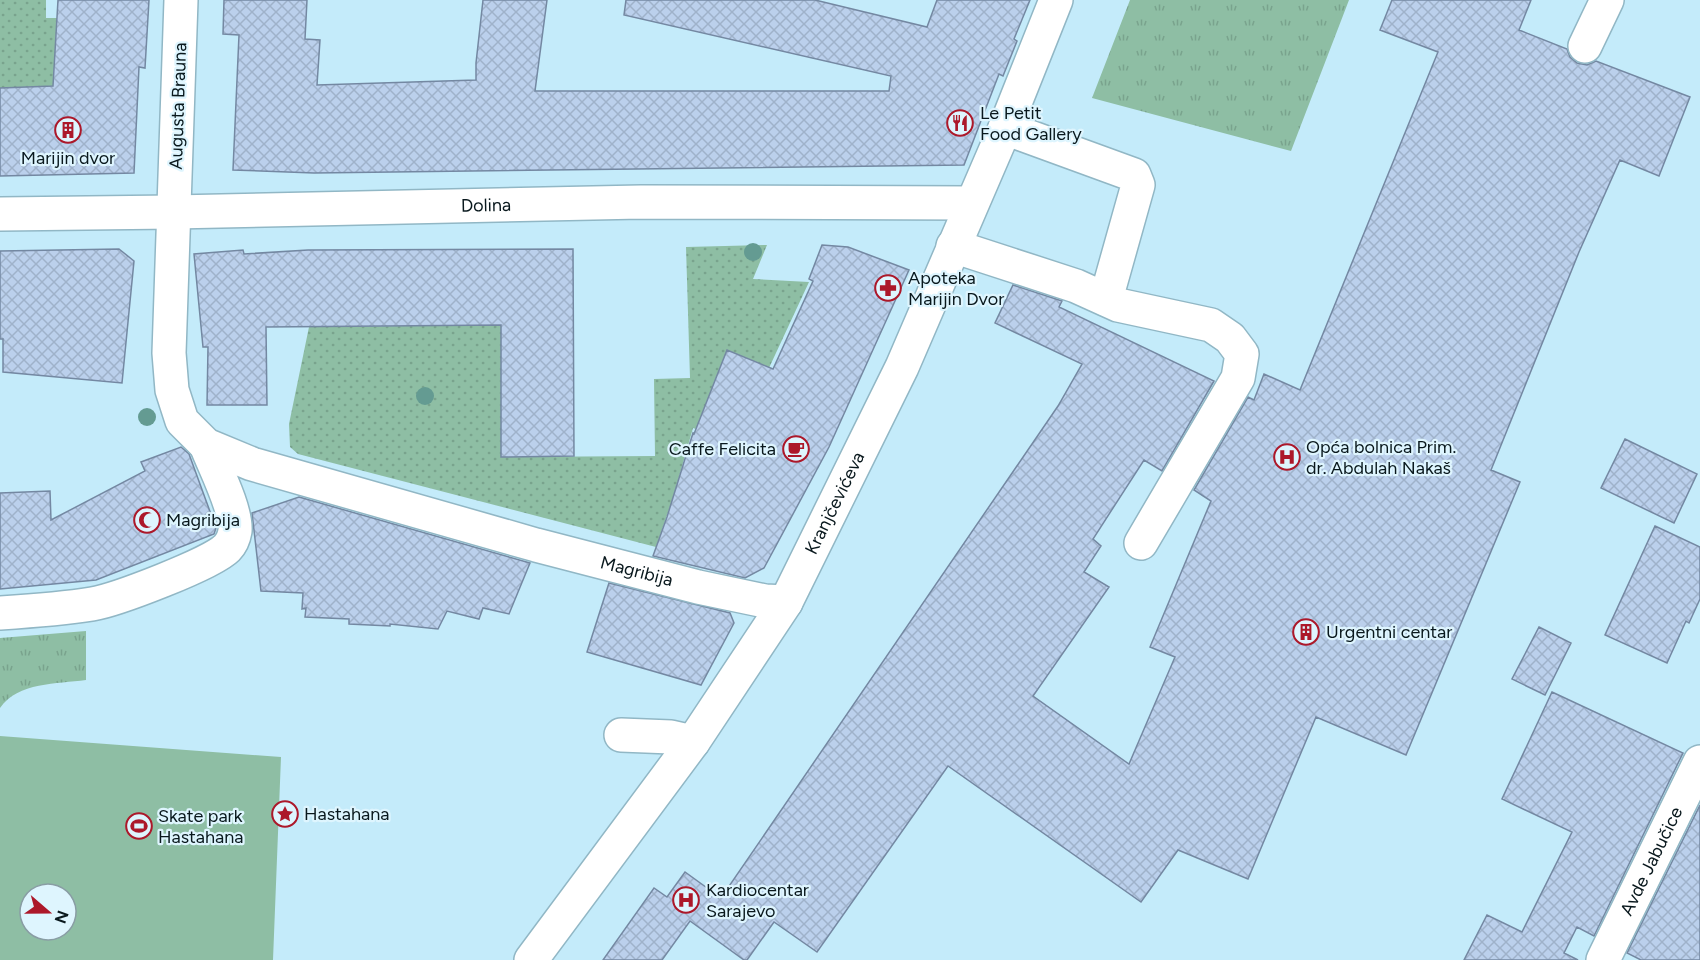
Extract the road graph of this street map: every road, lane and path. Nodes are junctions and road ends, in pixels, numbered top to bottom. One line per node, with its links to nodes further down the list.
1 (182, 0): 7 (street, Augusta Brauna)
2 (1056, 0): 5 (street, Kranjčevićeva)
3 (1607, 0): 4 (street)
4 (1585, 46)
5 (1005, 128): 6 (street, Kranjčevićeva); 10 (street)
6 (971, 203): 7 (street, Dolina); 9 (street, Kranjčevićeva)
7 (174, 212): 8 (street, Dolina); 11 (street, Magribija)
8 (0, 214)
9 (953, 246): 10 (street); 13 (street, Kranjčevićeva)
10 (1106, 299): 12 (street)
11 (206, 445): 13 (street, Magribija); 14 (street)
12 (1141, 543)
13 (786, 603): 16 (street, Kranjčevićeva)
14 (0, 613)
15 (621, 735): 16 (street)
16 (693, 742): 18 (street, Kranjčevićeva)
17 (1700, 762): 19 (street, Avde Jabučice)
18 (531, 960)
19 (1603, 960)

